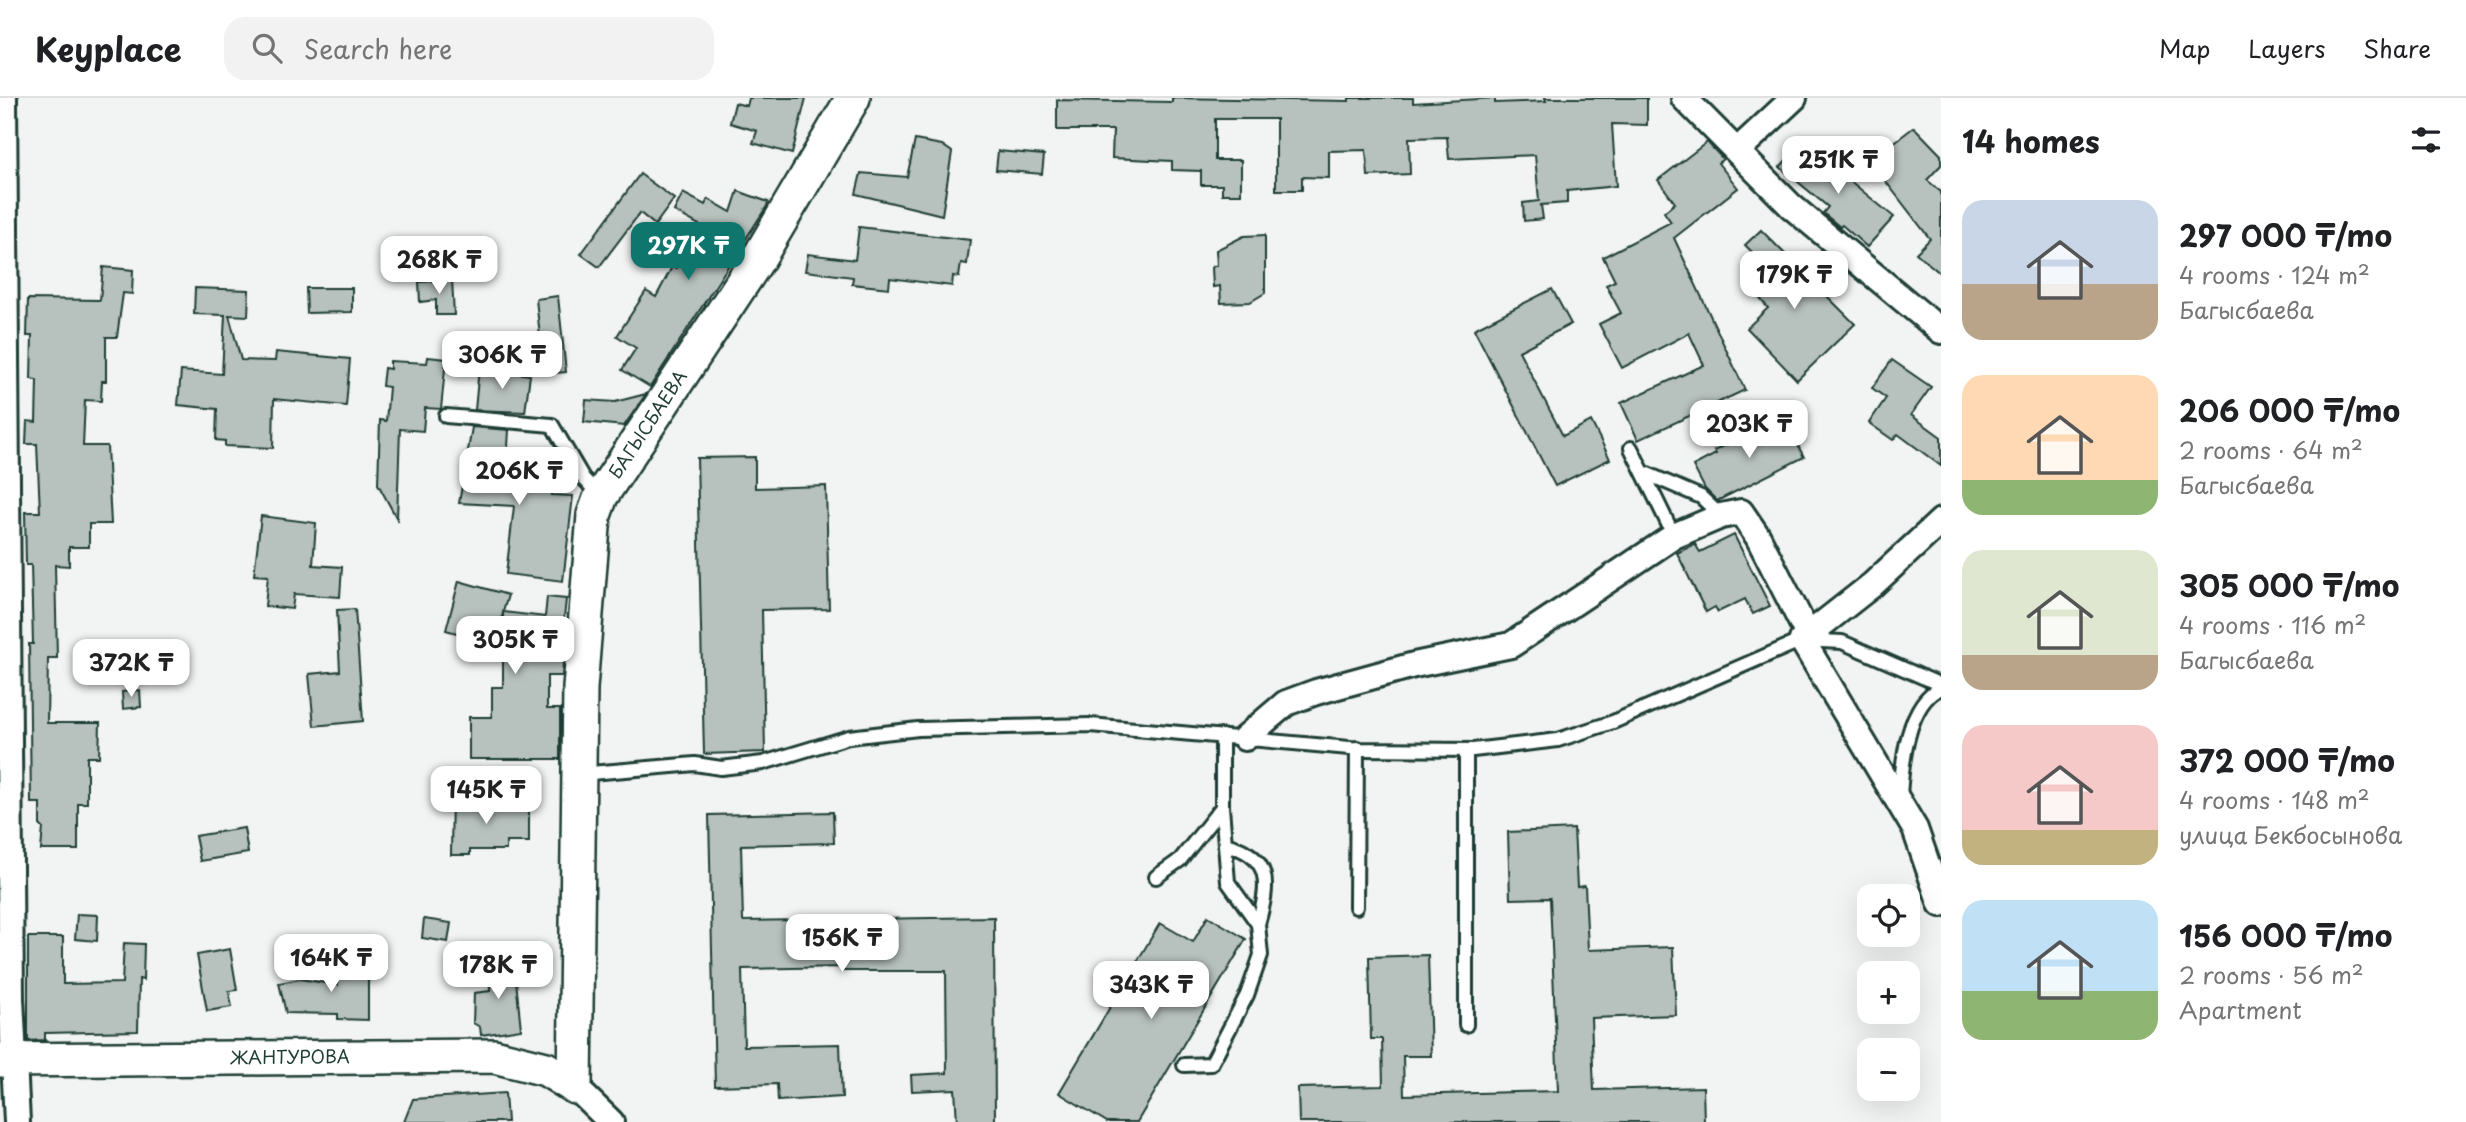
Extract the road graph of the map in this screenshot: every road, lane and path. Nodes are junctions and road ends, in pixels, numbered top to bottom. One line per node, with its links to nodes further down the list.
1 (4, 98): 28 (street)
2 (853, 98): 10 (street, БАГЫСБАЕВА)
3 (1684, 98): 5 (street)
4 (1794, 98): 5 (street)
5 (1738, 150): 6 (street)
6 (1941, 331)
7 (446, 416): 10 (lane)
8 (1631, 448): 9 (lane)
9 (1643, 472): 11 (lane); 13 (lane)
10 (601, 496): 19 (street, БАГЫСБАЕВА)
11 (1721, 516): 13 (street); 14 (street)
12 (1941, 521): 14 (street)
13 (1674, 536): 16 (street)
14 (1805, 637): 15 (lane); 18 (lane); 20 (street)
15 (1941, 686): 20 (lane)
16 (1234, 737): 17 (lane); 19 (lane); 21 (lane)
17 (1357, 748): 18 (lane); 25 (lane)
18 (1466, 750): 27 (lane)
19 (578, 774): 30 (street, БАГЫСБАЕВА)
20 (1899, 804): 24 (street)
21 (1222, 807): 22 (lane); 23 (lane)
22 (1225, 844): 26 (lane); 26 (lane)
23 (1156, 877)
24 (1941, 904)
25 (1356, 906)
26 (1258, 923): 29 (lane)
27 (1466, 1025)
28 (8, 1060): 30 (street, ЖАНТУРОВА); 31 (street)
29 (1184, 1065)
30 (575, 1087): 32 (street)
31 (17, 1122)
32 (611, 1122)

